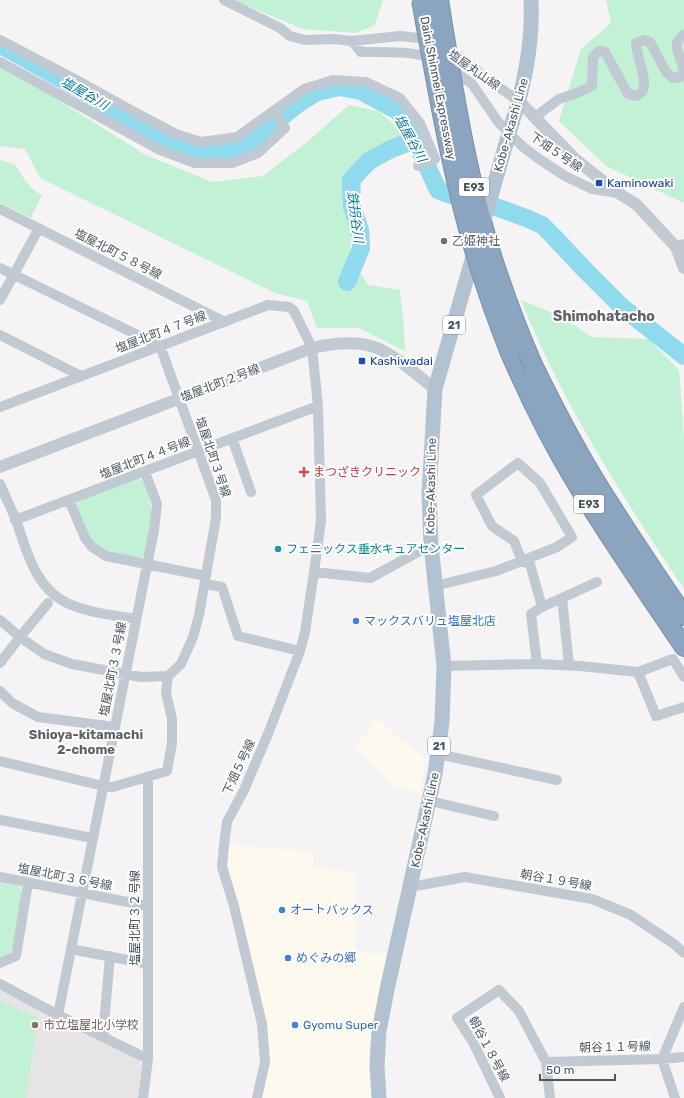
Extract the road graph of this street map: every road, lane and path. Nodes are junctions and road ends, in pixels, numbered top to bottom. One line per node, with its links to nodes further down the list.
1 (224, 0): 7 (street, 塩屋丸山線)
2 (421, 0): 52 (highway, Daini Shinmei Expressway / E93, bridge)
3 (439, 0): 48 (highway, Daini Shinmei Expressway / E93, bridge)
4 (531, 0): 9 (main road, Kobe-Akashi Line / 21)
5 (684, 34): 11 (street)
6 (0, 40): 10 (street)
7 (352, 41): 9 (street, 塩屋丸山線); 13 (street, 下畑５号線)
8 (0, 62): 10 (street)
9 (520, 101): 11 (street, 塩屋丸山線); 26 (main road, Kobe-Akashi Line / 21, bridge)
10 (274, 111): 12 (street)
11 (535, 117): 13 (street, 塩屋丸山線)
12 (418, 166)
13 (618, 193): 16 (street, 塩屋丸山線)
14 (0, 209): 15 (street, 塩屋北町５８号線)
15 (39, 228): 19 (street); 21 (street, 塩屋北町５８号線)
16 (680, 246): 18 (street, 塩屋丸山線)
17 (0, 268): 19 (street)
18 (684, 268)
19 (13, 274): 20 (street); 23 (street)
20 (0, 300)
21 (225, 322): 23 (street, 塩屋北町４７号線); 24 (street, 塩屋北町４７号線)
22 (0, 335): 25 (street)
23 (160, 346): 25 (street, 塩屋北町４７号線); 27 (street, 塩屋北町３号線)
24 (312, 348): 26 (street, 塩屋北町２号線); 27 (street, 塩屋北町２号線); 28 (street)
25 (81, 376): 29 (street, 塩屋北町４７号線)
26 (436, 389): 38 (main road, Kobe-Akashi Line / 21)
27 (180, 399): 31 (street, 塩屋北町３号線); 32 (street, 塩屋北町２号線)
28 (318, 406): 30 (street, 塩屋北町４４号線); 41 (street, 下畑５号線)
29 (0, 407)
30 (232, 438): 31 (street, 塩屋北町４４号線); 35 (street)
31 (198, 451): 33 (street, 塩屋北町４４号線); 42 (street, 塩屋北町３号線)
32 (0, 467)
33 (145, 472): 36 (street, 塩屋北町４４号線); 40 (street, 塩屋北町３３号線)
34 (0, 484): 37 (street)
35 (251, 492)
36 (69, 500): 37 (street, 塩屋北町４４号線); 40 (street)
37 (15, 520): 49 (street)
38 (431, 545): 41 (street); 44 (main road, Kobe-Akashi Line / 21)
39 (522, 561): 39 (street); 44 (street); 47 (street)
40 (147, 564): 42 (street); 49 (street, 塩屋北町３３号線)
41 (314, 572): 53 (street, 下畑５号線)
42 (205, 580): 53 (street); 60 (street, 塩屋北町３号線)
43 (597, 582): 45 (street)
44 (435, 586): 57 (main road, Kobe-Akashi Line / 21)
45 (562, 598): 47 (street); 56 (street)
46 (48, 603): 51 (street)
47 (542, 607): 55 (street)
48 (684, 616)
49 (136, 619): 59 (street, 塩屋北町３３号線)
50 (0, 620): 51 (street)
51 (20, 637): 54 (street); 59 (street)
52 (684, 647)
53 (300, 651): 93 (street, 下畑５号線)
54 (0, 663)
55 (537, 664): 56 (street); 57 (street)
56 (569, 665): 58 (street)
57 (444, 666): 65 (main road, Kobe-Akashi Line / 21)
58 (638, 672): 61 (street); 63 (street)
59 (125, 673): 60 (street); 64 (street, 塩屋北町３３号線)
60 (168, 676): 67 (street)
61 (684, 677)
62 (0, 691): 64 (street)
63 (684, 707)
64 (115, 727): 69 (street, 塩屋北町３３号線)
65 (438, 754): 68 (street); 70 (main road, Kobe-Akashi Line / 21)
66 (0, 761): 69 (street)
67 (148, 777): 69 (street); 78 (street, 塩屋北町３２号線)
68 (557, 780)
69 (102, 786): 73 (street, 塩屋北町３３号線)
70 (430, 801): 71 (street); 76 (main road, Kobe-Akashi Line / 21)
71 (494, 816)
72 (0, 820): 73 (street)
73 (92, 838): 77 (street, 塩屋北町３３号線)
74 (0, 877): 75 (street, 塩屋北町３６号線)
75 (28, 883): 77 (street, 塩屋北町３６号線); 82 (street)
76 (410, 887): 80 (street, 朝谷１９号線); 94 (main road, Kobe-Akashi Line / 21)
77 (82, 893): 78 (street, 塩屋北町３６号線); 79 (street, 塩屋北町３３号線)
78 (148, 906): 83 (street, 塩屋北町３２号線)
79 (71, 949): 81 (street); 86 (street, 塩屋北町３３号線)
80 (684, 953)
81 (110, 956): 83 (street); 87 (street)
82 (0, 963)
83 (148, 964): 89 (street, 塩屋北町３２号線)
84 (0, 984): 86 (street)
85 (684, 1007): 90 (street)
86 (58, 1015): 87 (street)
87 (102, 1036): 89 (street)
88 (684, 1056): 90 (street, 朝谷１１号線)
89 (148, 1059): 92 (street, 塩屋北町３２号線)
90 (662, 1059): 91 (street, 朝谷１１号線); 97 (street)
91 (546, 1062): 95 (street, 朝谷１８号線); 96 (street, 朝谷１８号線)
92 (143, 1098)
93 (257, 1098)
94 (379, 1098)
95 (500, 1098)
96 (550, 1098)
97 (674, 1098)

